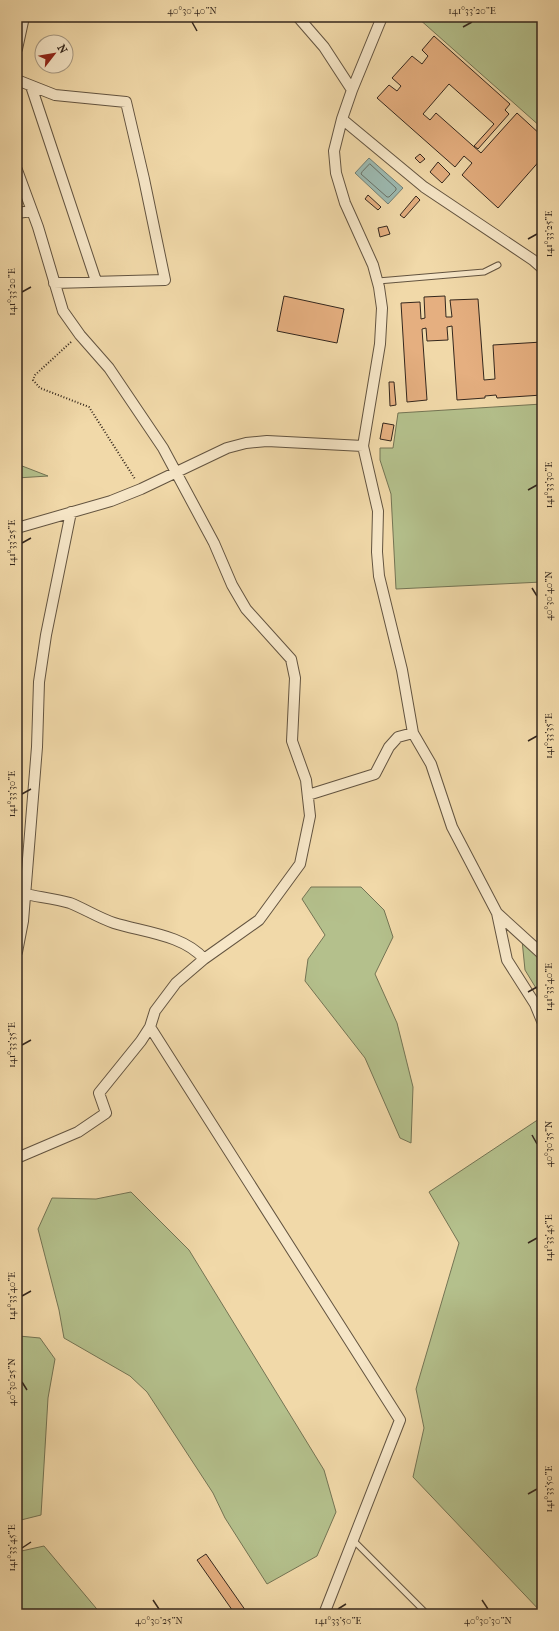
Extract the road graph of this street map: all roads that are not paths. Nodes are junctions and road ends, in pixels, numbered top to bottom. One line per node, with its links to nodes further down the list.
1 (24, 17): 4 (street)
2 (298, 17): 7 (street)
3 (382, 17): 7 (street)
4 (17, 49)
5 (17, 80): 6 (street)
6 (31, 86): 14 (street); 14 (street)
7 (352, 90): 8 (street)
8 (342, 119): 13 (street); 15 (street)
9 (17, 170): 10 (street)
10 (32, 211): 11 (street); 16 (street)
11 (17, 213)
12 (498, 265): 15 (lane)
13 (542, 268)
14 (96, 281): 16 (street)
15 (378, 281): 17 (street)
16 (54, 283): 18 (street)
17 (363, 446): 18 (street); 21 (street)
18 (175, 472): 19 (street); 22 (street)
19 (71, 512): 20 (street); 23 (street)
20 (17, 528)
21 (413, 733): 22 (street); 24 (street)
22 (308, 795): 27 (street)
23 (25, 894): 25 (street); 27 (street)
24 (497, 913): 26 (street); 28 (street)
25 (17, 952)
26 (542, 954)
27 (204, 959): 29 (street)
28 (542, 1021)
29 (150, 1027): 30 (street); 31 (street)
30 (17, 1158)
31 (353, 1540): 32 (street); 33 (lane)
32 (324, 1614)
33 (427, 1614)

